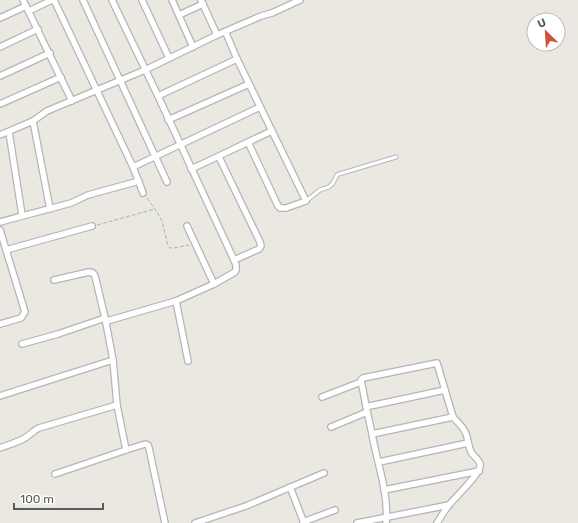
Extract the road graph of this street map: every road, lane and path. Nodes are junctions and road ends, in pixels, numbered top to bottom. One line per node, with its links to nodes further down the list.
1 (53, 0): 8 (street); 24 (street)
2 (83, 0): 22 (street)
3 (112, 0): 19 (street)
4 (142, 0): 17 (street)
5 (172, 0): 9 (street)
6 (300, 0): 12 (street)
7 (202, 2): 9 (street); 13 (street)
8 (26, 6): 10 (street); 11 (street)
9 (179, 15): 15 (street)
10 (0, 18)
11 (38, 29): 14 (street); 16 (street)
12 (226, 32): 13 (street); 18 (street)
13 (217, 35): 15 (street)
14 (0, 47)
15 (194, 47): 17 (street)
16 (50, 54): 20 (street); 21 (street)
17 (169, 58): 19 (street)
18 (237, 59): 23 (street); 25 (street)
19 (145, 70): 22 (street); 25 (street)
20 (0, 76)
21 (61, 76): 26 (street); 27 (street)
22 (120, 81): 24 (street); 36 (street)
23 (249, 84): 28 (street); 29 (street)
24 (97, 90): 26 (street); 39 (street)
25 (158, 96): 29 (street)
26 (72, 101): 30 (street)
27 (0, 104)
28 (260, 108): 31 (street); 35 (street)
29 (168, 120): 35 (street)
30 (33, 121): 32 (street); 45 (street)
31 (272, 131): 34 (street); 44 (street)
32 (9, 132): 33 (street); 47 (street)
33 (0, 135)
34 (248, 142): 37 (street); 44 (street)
35 (180, 144): 36 (street); 40 (street)
36 (156, 156): 39 (street); 42 (street)
37 (219, 156): 40 (street); 54 (street)
38 (396, 157): 44 (lane)
39 (133, 167): 41 (street)
40 (191, 169): 54 (street)
41 (139, 181): 43 (street); 45 (street)
42 (167, 182)
43 (143, 193): 46 (path)
44 (306, 201)
45 (50, 209): 47 (street)
46 (155, 209): 49 (path); 52 (path)
47 (22, 215): 48 (street)
48 (0, 222)
49 (92, 226): 53 (street)
50 (187, 226): 52 (street)
51 (0, 230): 53 (street)
52 (196, 243): 56 (street)
53 (6, 250): 59 (street)
54 (234, 260): 56 (street)
55 (54, 280): 58 (street)
56 (214, 284): 57 (street)
57 (176, 301): 58 (street); 62 (street)
58 (106, 320): 60 (street); 61 (street)
59 (0, 324)
60 (22, 344)
61 (113, 360): 65 (street); 67 (street)
62 (188, 361)
63 (361, 382): 64 (street); 66 (street); 68 (street)
64 (445, 390): 68 (street); 69 (street)
65 (0, 396)
66 (322, 397)
67 (116, 405): 73 (street); 74 (street)
68 (367, 409): 70 (street); 71 (street)
69 (453, 417): 71 (street); 72 (street)
70 (331, 427)
71 (372, 434): 75 (street)
72 (468, 443): 75 (street); 76 (street)
73 (0, 448)
74 (126, 450): 78 (street); 85 (street)
75 (379, 462): 80 (street)
76 (479, 470): 80 (street); 81 (street)
77 (324, 473): 79 (street)
78 (55, 474)
79 (290, 487): 84 (street); 86 (street)
80 (384, 490): 83 (street)
81 (449, 505): 83 (street); 88 (street)
82 (335, 510): 84 (street)
83 (386, 520): 87 (street)
84 (304, 522)
85 (165, 523)
86 (195, 523)
87 (357, 523)
88 (437, 523)

